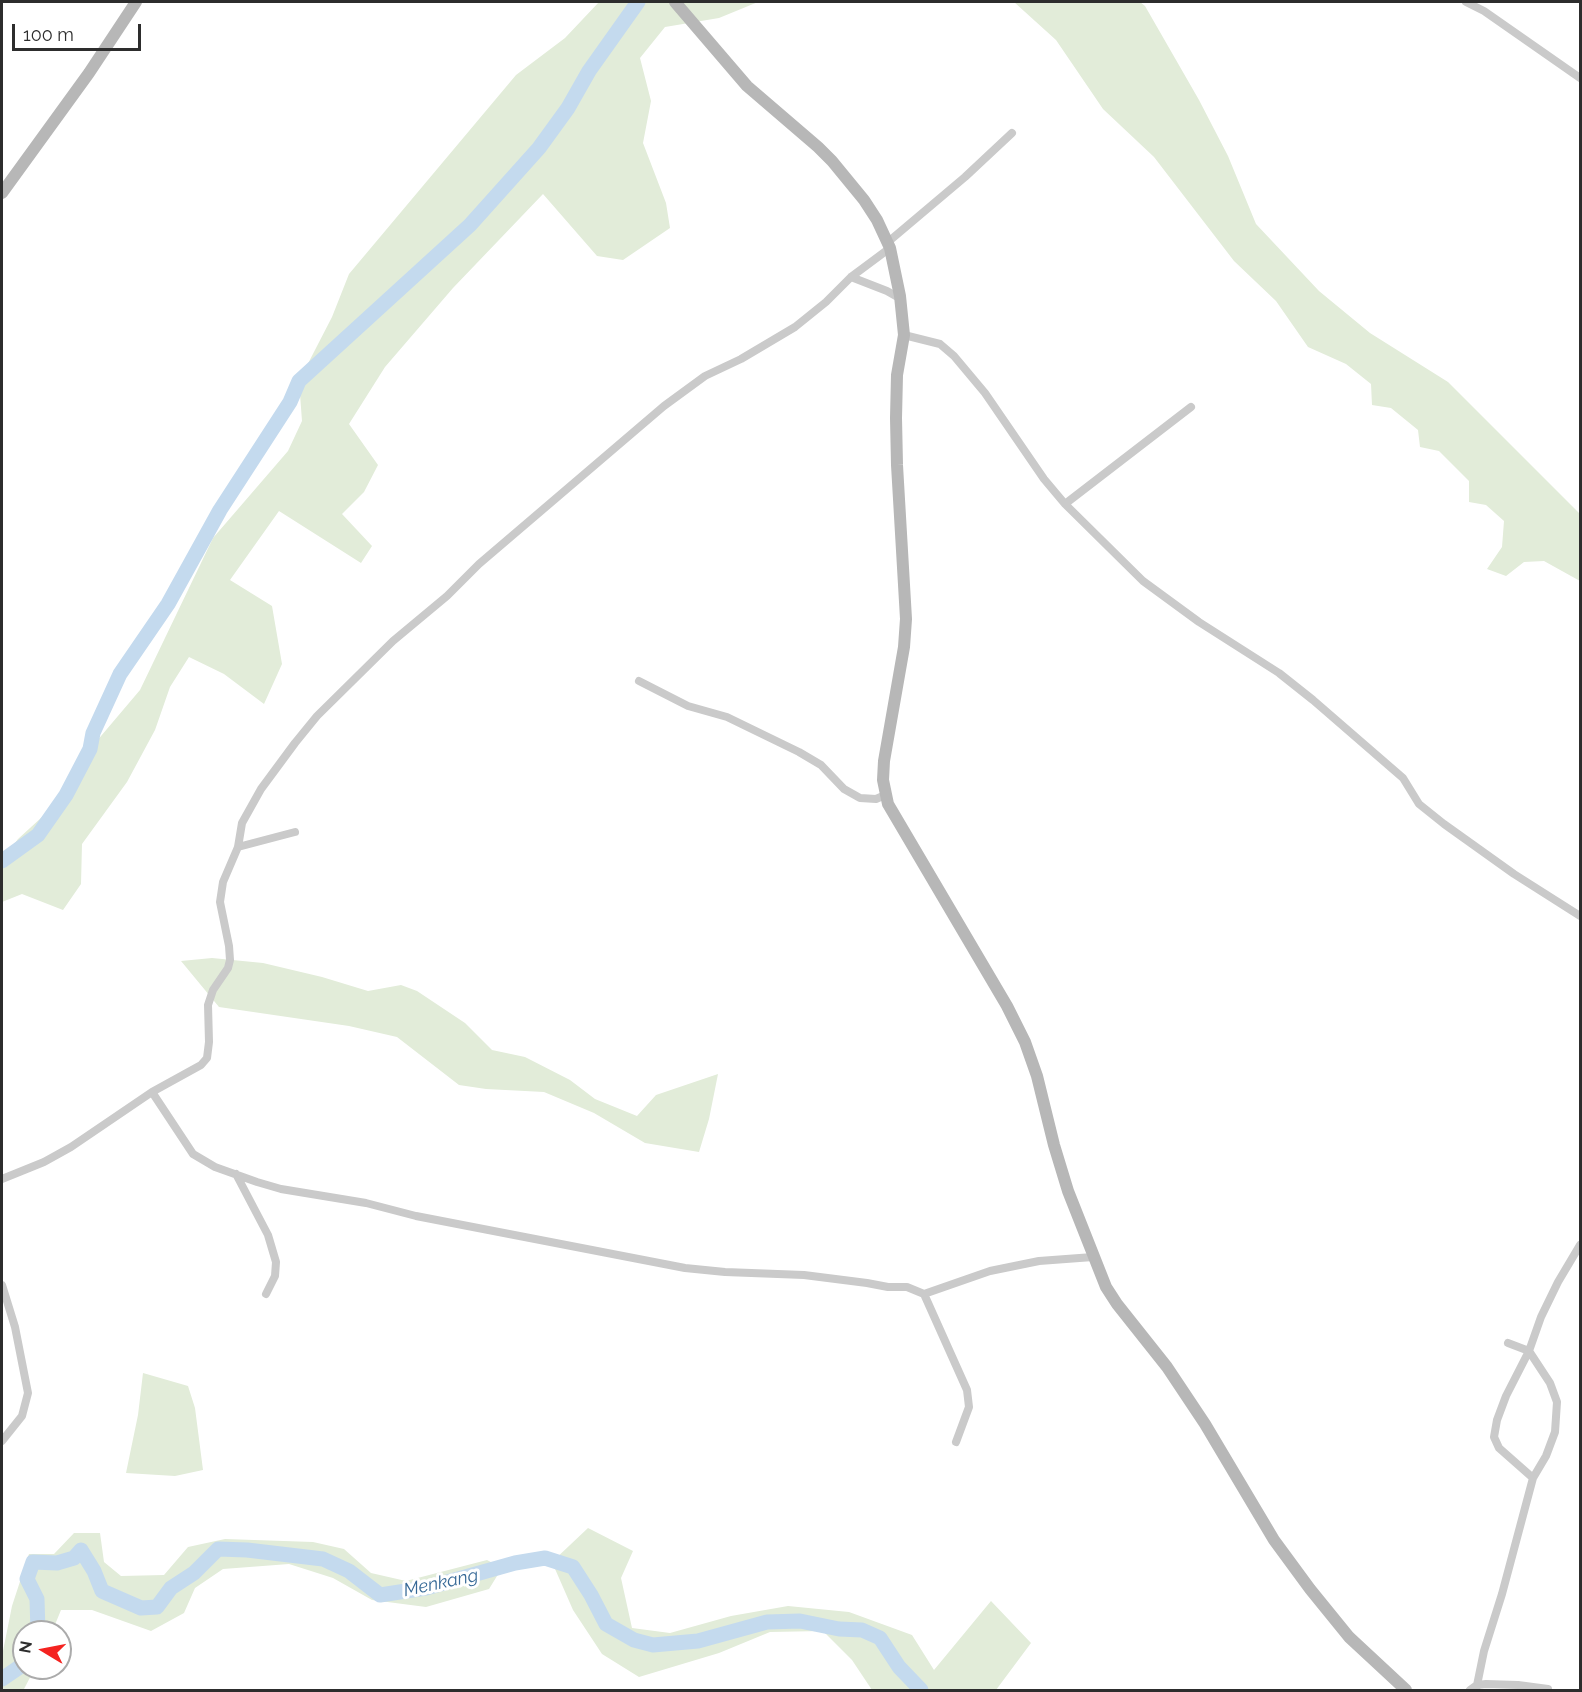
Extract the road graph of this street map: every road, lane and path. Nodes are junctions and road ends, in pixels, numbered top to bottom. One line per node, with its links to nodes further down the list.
1 (136, 2): 6 (street)
2 (675, 2): 7 (street)
3 (1466, 2): 4 (street)
4 (1581, 78)
5 (1012, 133): 7 (street)
6 (2, 193)
7 (889, 245): 8 (street); 9 (street)
8 (851, 277): 9 (street); 16 (street)
9 (903, 314): 10 (street)
10 (904, 335): 12 (street); 14 (street)
11 (1191, 407): 12 (street)
12 (1065, 504): 17 (street)
13 (639, 681): 14 (street)
14 (885, 793): 22 (street)
15 (296, 832): 16 (street)
16 (238, 847): 18 (street)
17 (1581, 916)
18 (152, 1092): 19 (street); 20 (street)
19 (236, 1174): 24 (street); 25 (street)
20 (2, 1179)
21 (1581, 1245): 27 (street)
22 (1093, 1257): 25 (street); 33 (street)
23 (2, 1286): 28 (street)
24 (266, 1294)
25 (924, 1294): 29 (street)
26 (1508, 1343): 27 (street)
27 (1529, 1351): 30 (street); 30 (street)
28 (2, 1441)
29 (956, 1442)
30 (1533, 1478): 31 (street)
31 (1475, 1689): 32 (street)
32 (1548, 1689)
33 (1406, 1690)

